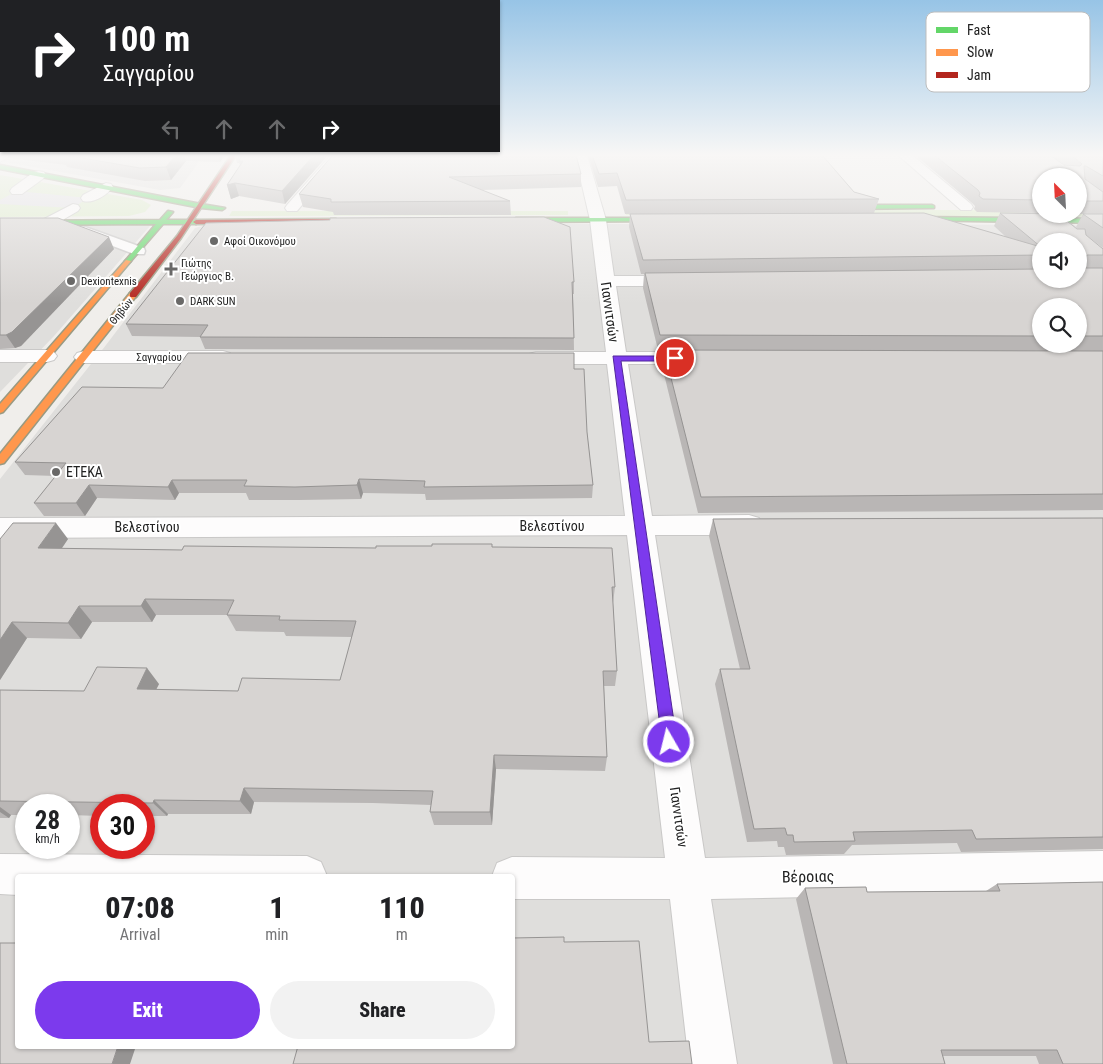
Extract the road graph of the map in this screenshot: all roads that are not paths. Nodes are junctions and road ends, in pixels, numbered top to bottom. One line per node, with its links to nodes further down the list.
1 (176, 205): 23 (street, Θηβών)
2 (195, 205): 6 (street)
3 (290, 205): 11 (street)
4 (594, 205): 13 (street, Γιαννιτσών)
5 (967, 205): 8 (street)
6 (201, 206): 10 (street); 18 (street, Θηβών)
7 (827, 207): 8 (street)
8 (970, 207)
9 (73, 208): 24 (street)
10 (227, 208)
11 (287, 208): 12 (street)
12 (312, 208)
13 (596, 211): 14 (street); 15 (street); 29 (street, Γιαννιτσών)
14 (502, 220)
15 (674, 220)
16 (895, 220): 17 (street)
17 (1032, 220)
18 (191, 221): 19 (street); 23 (street); 32 (street, Θηβών)
19 (347, 221)
20 (1088, 221): 21 (street)
21 (1103, 221)
22 (0, 222): 24 (street)
23 (162, 222): 24 (street); 27 (street, Θηβών)
24 (56, 223): 27 (lane)
25 (1058, 223): 26 (street)
26 (1071, 233)
27 (139, 251): 31 (street, Θηβών)
28 (695, 280): 29 (street)
29 (606, 282): 35 (street, Γιαννιτσών)
30 (0, 356): 31 (street)
31 (47, 356): 37 (street, Θηβών)
32 (84, 357): 33 (street, Σαγγαρίου); 38 (street, Θηβών)
33 (242, 357)
34 (518, 358): 35 (street)
35 (616, 358): 36 (street); 40 (street, Γιαννιτσών)
36 (716, 358)
37 (0, 410)
38 (0, 461)
39 (778, 525): 40 (street, Βελεστίνου)
40 (640, 526): 41 (street, Βελεστίνου); 46 (street, Γιαννιτσών)
41 (0, 528)
42 (1103, 871): 46 (street, Βέροιας)
43 (0, 874): 44 (street)
44 (15, 874)
45 (515, 878): 46 (street, Βέροιας)
46 (688, 879): 47 (street, Γιαννιτσών)
47 (714, 1064)

